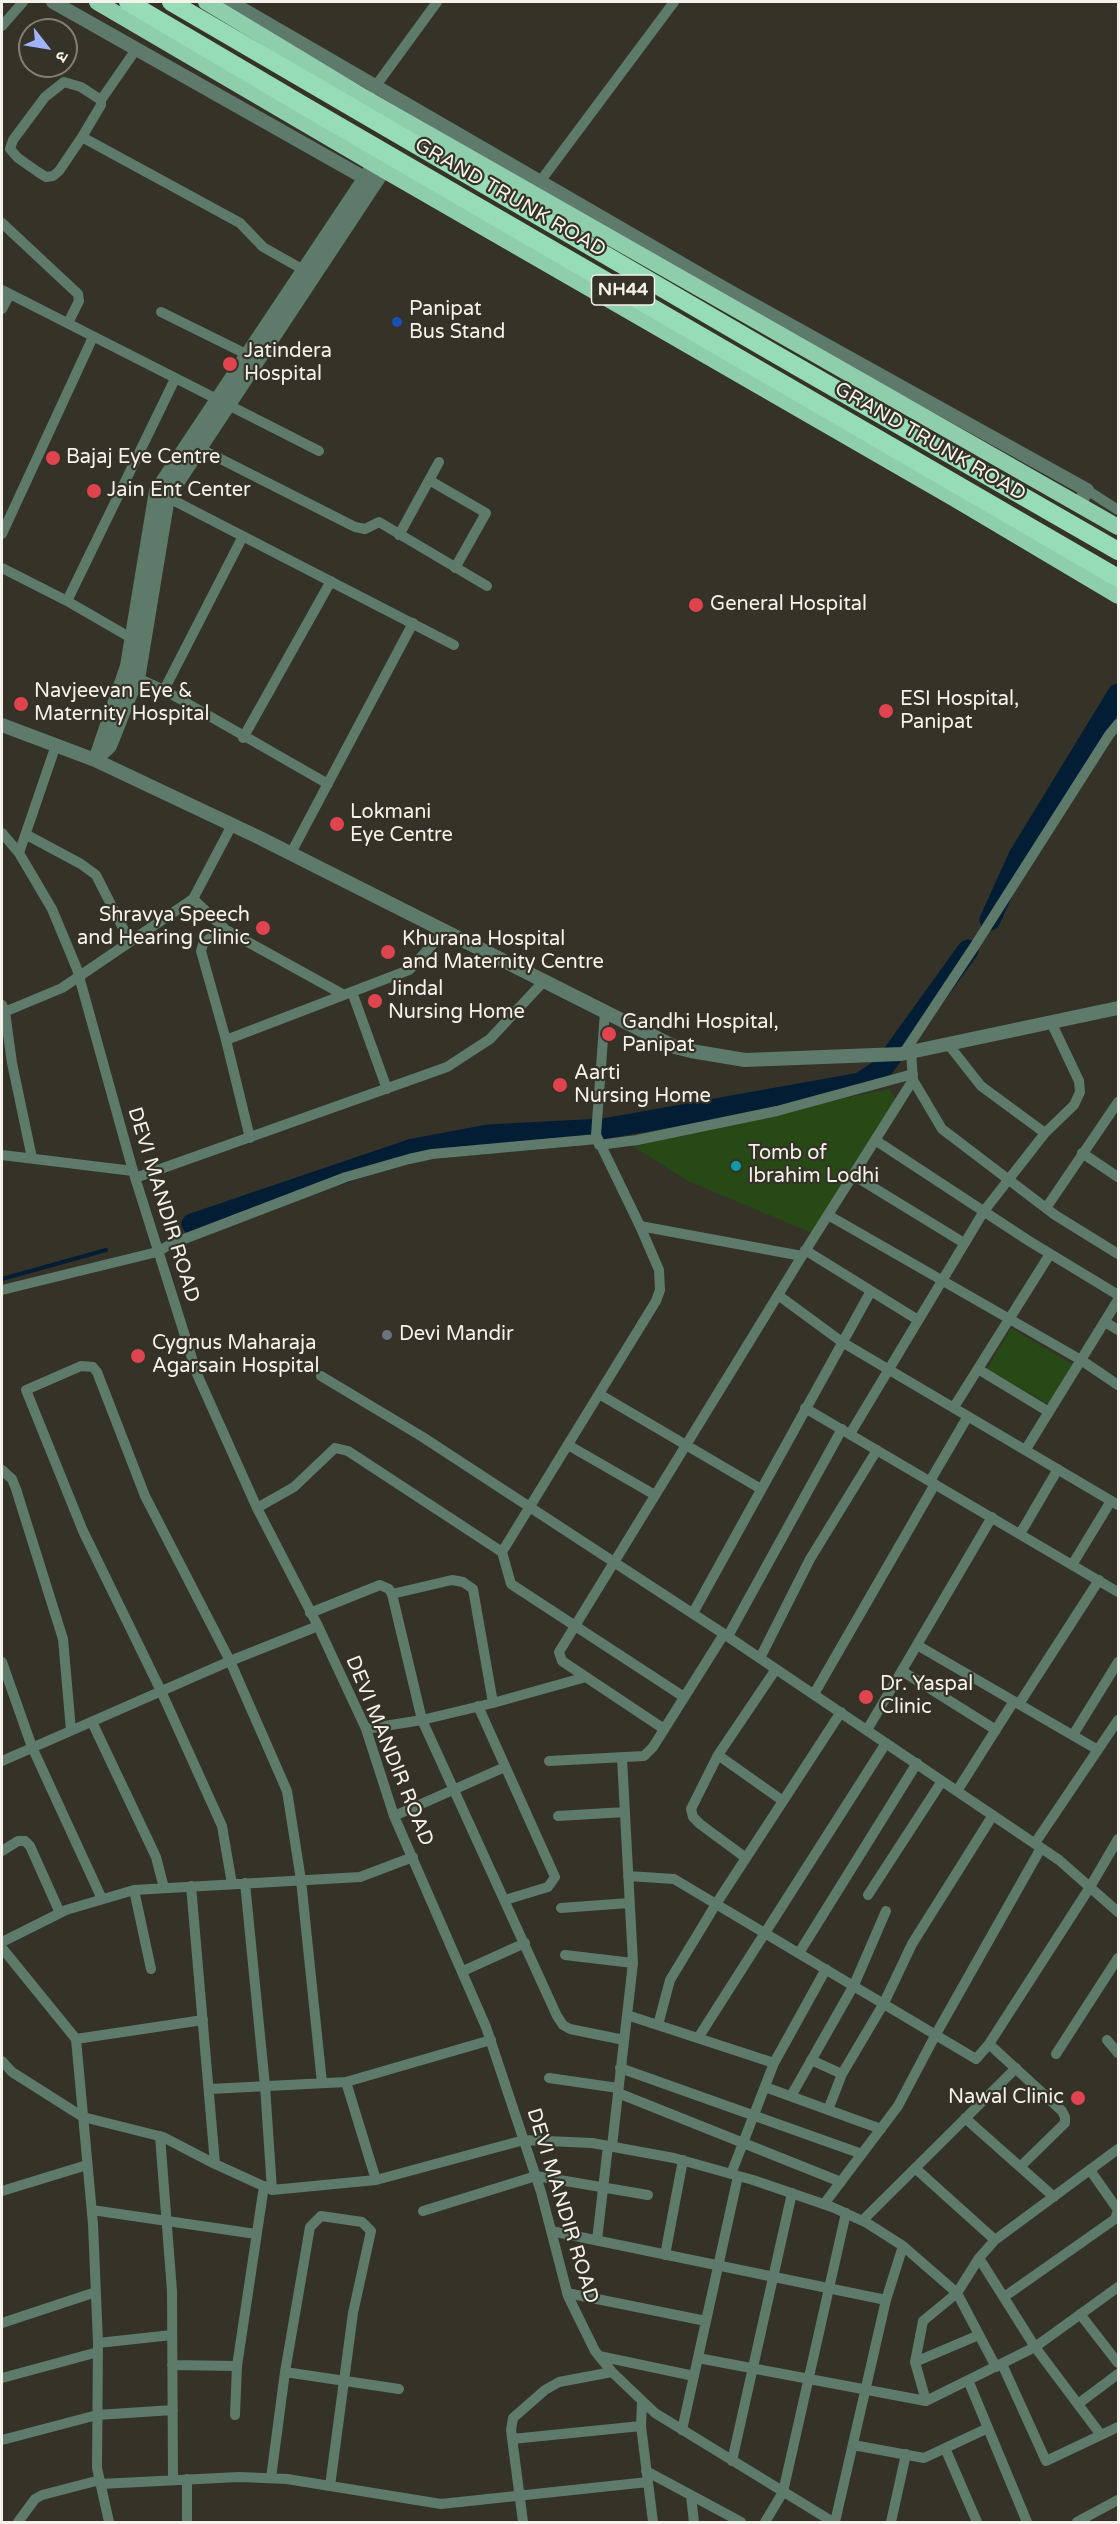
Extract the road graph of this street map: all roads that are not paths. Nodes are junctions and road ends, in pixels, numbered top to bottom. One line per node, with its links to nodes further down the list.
1 (23, 2): 10 (street)
2 (53, 2): 11 (street)
3 (98, 2): 9 (highway)
4 (171, 2): 40 (highway, GRAND TRUNK ROAD / NH44, bridge)
5 (206, 2): 12 (highway)
6 (230, 2): 12 (street)
7 (437, 2): 12 (street)
8 (674, 2): 16 (street)
9 (124, 6): 15 (highway); 43 (highway, GRAND TRUNK ROAD / NH44, bridge)
10 (2, 26)
11 (137, 48): 13 (street); 15 (street)
12 (371, 92): 16 (highway)
13 (101, 100): 14 (street); 14 (street)
14 (82, 137): 18 (street)
15 (374, 174): 18 (street); 31 (highway)
16 (537, 186): 27 (highway); 34 (street)
17 (2, 223): 22 (street)
18 (308, 273): 24 (street); 26 (street)
19 (6, 292): 20 (street); 22 (street)
20 (2, 309)
21 (161, 312): 24 (street)
22 (68, 323): 23 (street)
23 (93, 336): 25 (street); 37 (street)
24 (246, 354): 26 (street)
25 (175, 379): 26 (street); 47 (street)
26 (221, 402): 28 (street); 29 (street); 33 (street)
27 (948, 429): 31 (highway); 34 (highway)
28 (199, 448): 33 (street); 38 (street)
29 (319, 451)
30 (439, 462): 32 (street)
31 (919, 478): 46 (highway)
32 (429, 480): 38 (street); 42 (street)
33 (162, 494): 39 (street); 49 (street)
34 (1083, 497): 35 (street); 36 (highway)
35 (1119, 510)
36 (1119, 527)
37 (2, 534)
38 (399, 535): 42 (street)
39 (243, 536): 44 (street); 52 (street)
40 (1119, 551)
41 (2, 568): 47 (street)
42 (455, 568): 45 (street)
43 (1119, 578)
44 (331, 581): 48 (street); 55 (street)
45 (487, 586)
46 (1119, 596)
47 (67, 601): 49 (street)
48 (413, 623): 50 (street); 58 (street)
49 (137, 641): 51 (street)
50 (454, 645)
51 (131, 675): 52 (street); 57 (street)
52 (164, 690): 55 (street)
53 (1119, 724): 77 (street)
54 (2, 725): 56 (street)
55 (243, 738): 58 (street)
56 (56, 745): 57 (street); 61 (street)
57 (95, 760): 59 (street)
58 (328, 784): 63 (street)
59 (232, 825): 63 (street); 64 (street)
60 (2, 833): 62 (street, DEVI MANDIR ROAD)
61 (27, 835): 62 (street); 67 (street)
62 (19, 853): 68 (street, DEVI MANDIR ROAD)
63 (291, 853): 66 (street)
64 (193, 899): 65 (street); 67 (street)
65 (226, 930): 70 (street); 75 (street)
66 (445, 931): 69 (street); 70 (street)
67 (130, 942): 68 (street)
68 (80, 977): 72 (street); 89 (street, DEVI MANDIR ROAD)
69 (544, 981): 73 (street); 80 (street)
70 (348, 994): 75 (street); 80 (street)
71 (1119, 1008): 74 (street)
72 (3, 1010): 78 (street)
73 (605, 1012): 77 (street); 84 (street)
74 (1051, 1022): 76 (street); 82 (street)
75 (226, 1040): 83 (street)
76 (948, 1044): 77 (street); 82 (street)
77 (905, 1053): 79 (street)
78 (7, 1062): 88 (street)
79 (913, 1077): 84 (street); 85 (street); 92 (street)
80 (387, 1089): 83 (street)
81 (1119, 1102): 86 (street)
82 (1045, 1132): 92 (street)
83 (250, 1138): 89 (street)
84 (598, 1140): 96 (street); 98 (street)
85 (875, 1140): 90 (street); 94 (street)
86 (1083, 1154): 91 (street); 93 (street)
87 (2, 1155): 88 (street)
88 (32, 1158): 89 (street)
89 (134, 1174): 98 (street, DEVI MANDIR ROAD)
90 (853, 1175): 95 (street); 97 (street)
91 (1119, 1177)
92 (1007, 1178): 93 (street); 94 (street)
93 (1046, 1208): 101 (street)
94 (984, 1211): 97 (street); 100 (street)
95 (828, 1215): 99 (street); 102 (street)
96 (640, 1226): 99 (street); 118 (street)
97 (964, 1243): 102 (street)
98 (157, 1252): 103 (street); 135 (street, DEVI MANDIR ROAD)
99 (804, 1253): 104 (street); 105 (street)
100 (1050, 1254): 106 (street); 108 (street)
101 (1119, 1254)
102 (942, 1280): 108 (street); 109 (street)
103 (2, 1290)
104 (871, 1291): 109 (street); 112 (street)
105 (778, 1295): 112 (street); 125 (street)
106 (1119, 1295)
107 (1119, 1300): 110 (street)
108 (1010, 1319): 113 (street); 115 (street)
109 (918, 1320): 114 (street)
110 (1105, 1322): 111 (street); 113 (street)
111 (1119, 1330)
112 (842, 1342): 114 (street); 120 (street)
113 (1081, 1360): 117 (street); 121 (street)
114 (888, 1369): 119 (street); 123 (street)
115 (978, 1369): 119 (street); 121 (street)
116 (321, 1376): 134 (street)
117 (1119, 1385)
118 (599, 1394): 124 (street); 125 (street)
119 (954, 1407): 122 (street)
120 (805, 1408): 123 (street); 131 (street)
121 (1049, 1412): 126 (street)
122 (968, 1416): 126 (street); 130 (street)
123 (846, 1431): 127 (street); 148 (street)
124 (568, 1445): 132 (street); 134 (street)
125 (686, 1445): 131 (street); 132 (street)
126 (1026, 1449): 128 (street)
127 (877, 1450): 130 (street); 150 (street)
128 (1058, 1469): 133 (street); 137 (street)
129 (2, 1470): 167 (street)
130 (933, 1483): 136 (street); 158 (street)
131 (761, 1489): 145 (street)
132 (655, 1495): 139 (street)
133 (1115, 1503): 140 (street)
134 (530, 1507): 138 (street); 139 (street)
135 (256, 1508): 138 (street); 144 (street, DEVI MANDIR ROAD)
136 (992, 1517): 137 (street); 149 (street)
137 (1020, 1534): 140 (street)
138 (502, 1552): 146 (street)
139 (615, 1562): 145 (street); 146 (street)
140 (1072, 1565): 141 (street)
141 (1099, 1580): 142 (street); 161 (street)
142 (1119, 1592)
143 (392, 1594): 144 (street); 160 (street); 164 (street)
144 (310, 1613): 147 (street, DEVI MANDIR ROAD)
145 (693, 1613): 148 (street)
146 (573, 1624): 156 (street); 159 (street)
147 (318, 1626): 151 (street); 168 (street, DEVI MANDIR ROAD)
148 (726, 1635): 150 (street); 159 (street)
149 (916, 1645): 155 (street); 161 (street)
150 (760, 1658): 154 (street)
151 (230, 1661): 157 (street); 157 (street); 196 (street)
152 (2, 1662): 174 (street)
153 (1119, 1662): 172 (street)
154 (776, 1669): 158 (street); 176 (street)
155 (902, 1671): 170 (street); 171 (street)
156 (586, 1677): 160 (street); 169 (street)
157 (161, 1691): 166 (street); 198 (street)
158 (814, 1694): 163 (street)
159 (684, 1697): 169 (street)
160 (493, 1703): 162 (street)
161 (1017, 1703): 171 (street); 172 (street)
162 (478, 1706): 164 (street); 181 (street)
163 (840, 1712): 170 (street); 185 (street)
164 (422, 1720): 168 (street); 183 (street)
165 (1119, 1720): 175 (street)
166 (92, 1722): 167 (street); 201 (street)
167 (71, 1730): 174 (street)
168 (366, 1730): 188 (street, DEVI MANDIR ROAD)
169 (664, 1730): 177 (street)
170 (867, 1730): 173 (street)
171 (996, 1730): 184 (street)
172 (1073, 1735): 175 (street)
173 (886, 1743): 180 (street); 212 (street)
174 (32, 1747): 178 (street); 204 (street)
175 (1098, 1750): 191 (street)
176 (717, 1755): 185 (street); 194 (street)
177 (622, 1758): 179 (street); 186 (street)
178 (2, 1761)
179 (549, 1761)
180 (917, 1763): 182 (street); 216 (street)
181 (505, 1767): 183 (street); 205 (street)
182 (942, 1780): 184 (street); 203 (street)
183 (454, 1789): 188 (street); 205 (street)
184 (957, 1791): 187 (street)
185 (783, 1801): 194 (street)
186 (625, 1812): 189 (street); 195 (street)
187 (993, 1815): 191 (street); 224 (street)
188 (394, 1816): 193 (street, DEVI MANDIR ROAD)
189 (558, 1816)
190 (1119, 1839): 200 (street)
191 (1038, 1845): 200 (street); 228 (street)
192 (2, 1851): 211 (street)
193 (413, 1857): 196 (street); 222 (street, DEVI MANDIR ROAD)
194 (746, 1858): 207 (street)
195 (628, 1876): 206 (street); 207 (street)
196 (301, 1880): 197 (street); 245 (street)
197 (245, 1883): 198 (street); 246 (street)
198 (232, 1884): 199 (street)
199 (191, 1886): 201 (street); 226 (street)
200 (1090, 1887): 208 (street); 234 (street)
201 (164, 1888): 202 (street)
202 (134, 1890): 204 (street); 221 (street)
203 (867, 1895)
204 (102, 1899): 211 (street)
205 (505, 1900): 214 (street)
206 (629, 1903): 209 (street); 219 (street)
207 (716, 1904): 212 (street); 227 (street)
208 (1116, 1907)
209 (561, 1908)
210 (885, 1911): 223 (street)
211 (60, 1913): 213 (street)
212 (765, 1932): 216 (street); 230 (street)
213 (2, 1942)
214 (525, 1943): 222 (street); 232 (street)
215 (2, 1948): 229 (street)
216 (799, 1953): 220 (street)
217 (565, 1955): 219 (street)
218 (1118, 1960): 236 (street)
219 (633, 1964): 225 (street)
220 (826, 1969): 223 (street); 239 (street)
221 (151, 1970)
222 (463, 1971): 231 (street, DEVI MANDIR ROAD)
223 (854, 1986): 224 (street); 237 (street)
224 (884, 2003): 228 (street); 242 (street)
225 (627, 2015): 227 (street); 232 (street)
226 (203, 2020): 229 (street); 248 (street)
227 (658, 2025): 230 (street)
228 (936, 2034): 234 (street); 255 (street)
229 (76, 2038): 253 (street)
230 (698, 2038): 239 (street)
231 (491, 2040): 244 (street); 257 (street, DEVI MANDIR ROAD)
232 (624, 2040): 240 (street)
233 (1107, 2040): 235 (street)
234 (989, 2044): 241 (street)
235 (1119, 2053)
236 (1056, 2054)
237 (812, 2060): 242 (street); 250 (street)
238 (2, 2061): 253 (street)
239 (774, 2063): 247 (street)
240 (621, 2068): 249 (street); 252 (street)
241 (1016, 2068): 254 (street); 265 (street)
242 (842, 2074): 251 (street)
243 (549, 2078): 249 (street)
244 (346, 2082): 245 (street); 270 (street)
245 (322, 2083): 246 (street)
246 (265, 2086): 248 (street); 273 (street)
247 (765, 2087): 250 (street); 252 (street)
248 (210, 2089): 263 (street)
249 (618, 2091): 258 (street); 259 (street)
250 (791, 2096): 251 (street)
251 (828, 2110): 255 (street)
252 (753, 2115): 258 (street); 261 (street)
253 (83, 2116): 256 (street); 264 (street)
254 (965, 2118): 265 (street); 266 (street)
255 (881, 2129): 261 (street)
256 (160, 2136): 263 (street); 282 (street)
257 (524, 2140): 259 (street); 268 (street, DEVI MANDIR ROAD); 270 (street)
258 (743, 2143): 269 (street); 271 (street)
259 (610, 2146): 262 (street); 272 (street)
260 (1119, 2149): 267 (street)
261 (862, 2154): 271 (street)
262 (683, 2160): 269 (street); 289 (street)
263 (215, 2164): 273 (street)
264 (87, 2165): 274 (street); 279 (street)
265 (1020, 2167): 277 (street)
266 (915, 2168): 283 (street); 287 (street)
267 (1090, 2170): 277 (street); 298 (street)
268 (536, 2175): 272 (street); 280 (street); 284 (street, DEVI MANDIR ROAD)
269 (735, 2175): 275 (street); 291 (street)
270 (376, 2180): 273 (street)
271 (841, 2182): 278 (street)
272 (604, 2187): 276 (street); 286 (street)
273 (268, 2188): 285 (street)
274 (2, 2191)
275 (792, 2193): 278 (street); 292 (street)
276 (648, 2195)
277 (1054, 2197): 287 (street)
278 (824, 2204): 281 (street)
279 (92, 2210): 282 (street); 295 (street)
280 (423, 2211)
281 (846, 2213): 283 (street); 294 (street)
282 (167, 2219): 285 (street); 303 (street)
283 (863, 2220): 288 (street)
284 (551, 2231): 286 (street); 296 (street, DEVI MANDIR ROAD)
285 (256, 2234): 313 (street)
286 (597, 2240): 289 (street)
287 (995, 2240): 290 (street)
288 (903, 2246): 297 (street); 299 (street)
289 (665, 2255): 291 (street)
290 (979, 2258): 297 (street); 298 (street)
291 (718, 2266): 292 (street); 301 (street)
292 (773, 2277): 294 (street); 314 (street)
293 (1119, 2287): 300 (street)
294 (829, 2288): 299 (street); 320 (street)
295 (96, 2292): 302 (street); 305 (street)
296 (567, 2293): 301 (street); 307 (street, DEVI MANDIR ROAD)
297 (957, 2293): 304 (street); 309 (street)
298 (1004, 2297): 306 (street)
299 (886, 2300): 324 (street)
300 (1080, 2314): 306 (street); 310 (street)
301 (706, 2321): 308 (street)
302 (2, 2323)
303 (172, 2335): 305 (street); 311 (street)
304 (978, 2335): 309 (street); 312 (street)
305 (98, 2347): 319 (street); 329 (street)
306 (1035, 2347): 312 (street); 327 (street)
307 (599, 2356): 316 (street, DEVI MANDIR ROAD); 318 (street)
308 (698, 2358): 314 (street); 318 (street)
309 (915, 2362): 325 (street)
310 (1119, 2363)
311 (172, 2365): 313 (street); 328 (street)
312 (999, 2365): 321 (street); 335 (street)
313 (237, 2366): 330 (street)
314 (753, 2368): 320 (street); 341 (street)
315 (285, 2372): 322 (street); 322 (street); 343 (street)
316 (612, 2372): 326 (street, DEVI MANDIR ROAD); 336 (street)
317 (1119, 2374): 327 (street)
318 (694, 2376): 334 (street)
319 (2, 2378)
320 (809, 2378): 324 (street); 348 (street)
321 (968, 2380): 325 (street); 333 (street)
322 (344, 2382): 323 (street); 347 (street)
323 (399, 2389)
324 (866, 2389): 325 (street); 338 (street)
325 (926, 2400)
326 (642, 2402): 331 (street); 334 (street, DEVI MANDIR ROAD)
327 (1078, 2404): 335 (street)
328 (173, 2410): 329 (street); 344 (street)
329 (98, 2415): 337 (street); 346 (street)
330 (235, 2415)
331 (641, 2426): 336 (street); 342 (street)
332 (1119, 2427): 335 (street)
333 (987, 2428): 339 (street); 364 (street)
334 (682, 2430): 341 (street, DEVI MANDIR ROAD)
335 (1101, 2435)
336 (512, 2439): 349 (street)
337 (2, 2440)
338 (853, 2445): 340 (street); 361 (street)
339 (945, 2448): 340 (street); 363 (street)
340 (906, 2454): 362 (street)
341 (732, 2461): 348 (street, DEVI MANDIR ROAD)
342 (647, 2477): 349 (street); 350 (street); 357 (street)
343 (271, 2478): 345 (street); 347 (street)
344 (173, 2480): 345 (street); 346 (street)
345 (187, 2480): 355 (street)
346 (100, 2482): 353 (street); 354 (street)
347 (330, 2486): 349 (street)
348 (783, 2492): 360 (street); 361 (street, DEVI MANDIR ROAD)
349 (520, 2496): 356 (street)
350 (691, 2496): 358 (street); 359 (street)
351 (1119, 2500): 352 (street)
352 (1101, 2509): 365 (street); 366 (street)
353 (18, 2523)
354 (109, 2523)
355 (187, 2523)
356 (523, 2523)
357 (653, 2523)
358 (694, 2523)
359 (741, 2523)
360 (765, 2523)
361 (834, 2523)
362 (891, 2523)
363 (977, 2523)
364 (1027, 2523)
365 (1077, 2523)
366 (1100, 2523)

